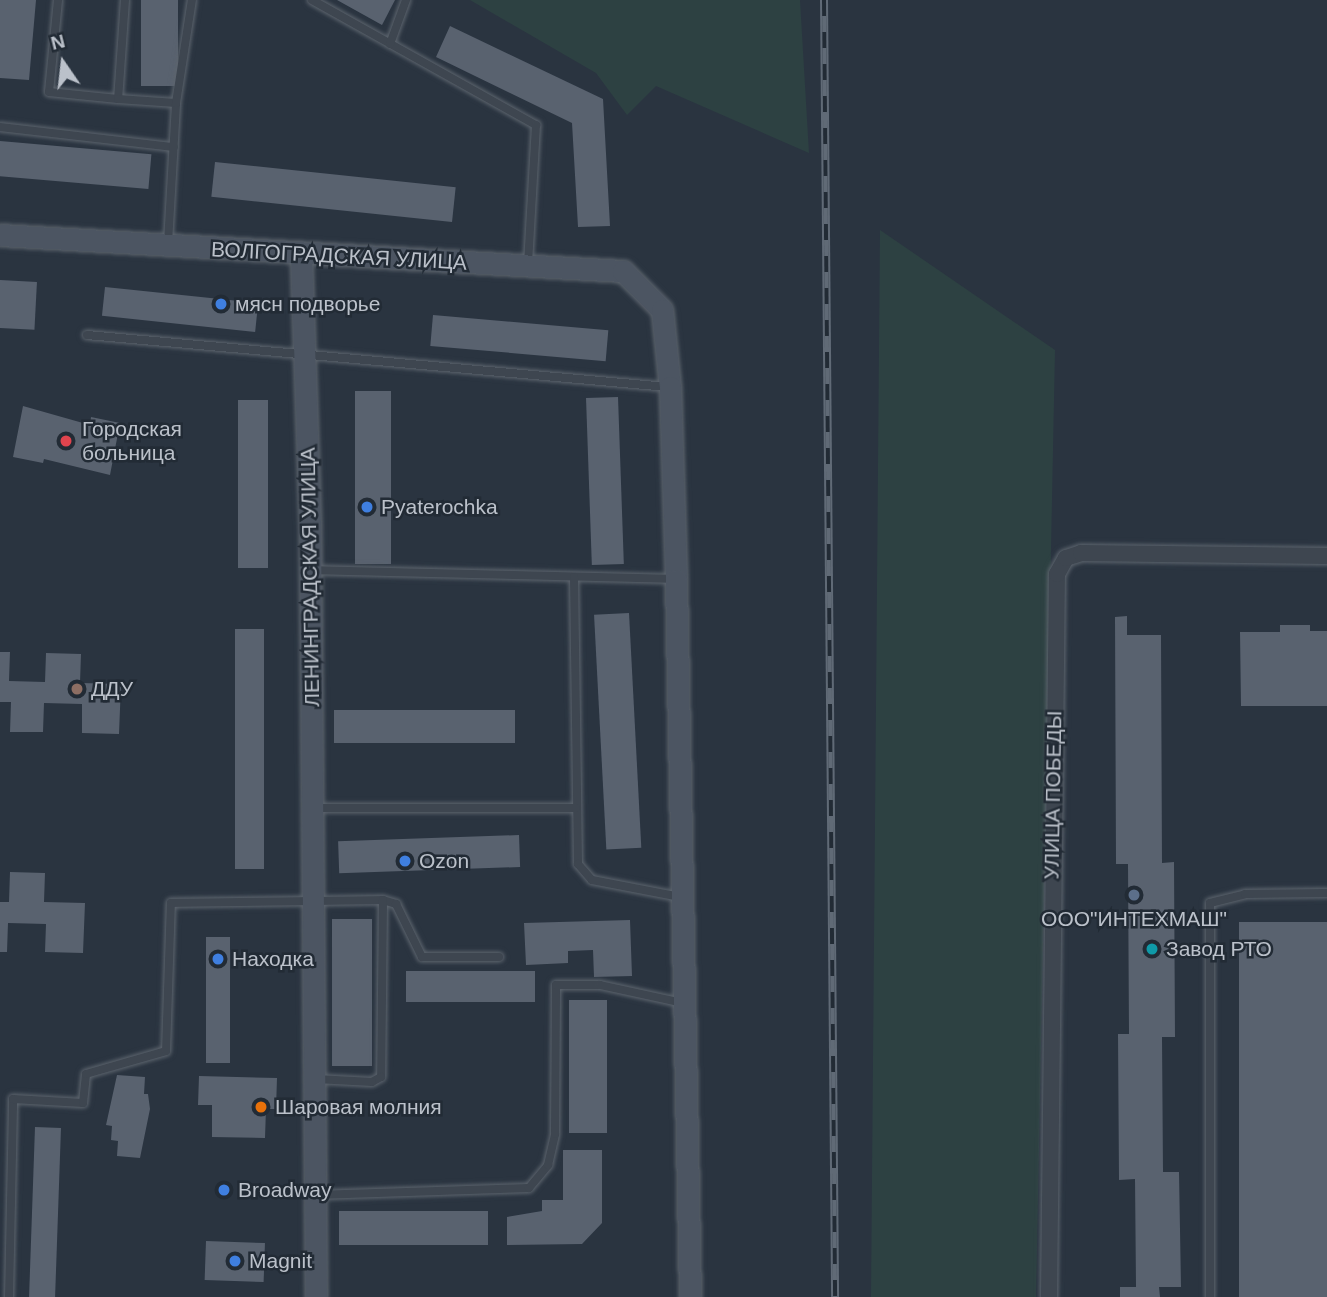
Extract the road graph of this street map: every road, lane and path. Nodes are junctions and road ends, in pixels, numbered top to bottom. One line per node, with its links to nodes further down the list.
1 (58, 0): 7 (lane)
2 (125, 0): 7 (lane)
3 (192, 0): 8 (lane)
4 (312, 0): 6 (lane)
5 (406, 0): 6 (lane)
6 (390, 44): 14 (lane)
7 (118, 99): 8 (lane)
8 (176, 103): 10 (lane)
9 (0, 127): 10 (lane)
10 (174, 147): 12 (lane)
11 (0, 235): 12 (main road, ВОЛГОГРАДСКАЯ УЛИЦА)
12 (168, 246): 13 (main road, ВОЛГОГРАДСКАЯ УЛИЦА)
13 (301, 254): 14 (main road, ВОЛГОГРАДСКАЯ УЛИЦА); 16 (main road, ЛЕНИНГРАДСКАЯ УЛИЦА)
14 (527, 266): 17 (main road, ВОЛГОГРАДСКАЯ УЛИЦА)
15 (87, 335): 16 (lane)
16 (304, 351): 17 (lane); 19 (main road, ЛЕНИНГРАДСКАЯ УЛИЦА)
17 (670, 387): 21 (main road)
18 (1327, 556): 35 (street, УЛИЦА ПОБЕДЫ)
19 (310, 570): 20 (lane); 22 (main road, ЛЕНИНГРАДСКАЯ УЛИЦА)
20 (574, 577): 21 (lane); 23 (lane)
21 (676, 579): 25 (main road)
22 (313, 808): 23 (lane); 27 (main road, ЛЕНИНГРАДСКАЯ УЛИЦА)
23 (576, 808): 25 (lane)
24 (1327, 893): 36 (lane)
25 (683, 898): 29 (main road)
26 (383, 900): 27 (lane); 28 (lane); 30 (lane)
27 (314, 901): 30 (main road, ЛЕНИНГРАДСКАЯ УЛИЦА); 32 (lane)
28 (499, 957)
29 (686, 1003): 31 (lane); 34 (main road)
30 (315, 1079): 31 (main road, ЛЕНИНГРАДСКАЯ УЛИЦА)
31 (316, 1195): 33 (main road, ЛЕНИНГРАДСКАЯ УЛИЦА)
32 (9, 1297)
33 (316, 1297)
34 (690, 1297)
35 (1049, 1297)
36 (1210, 1297)

